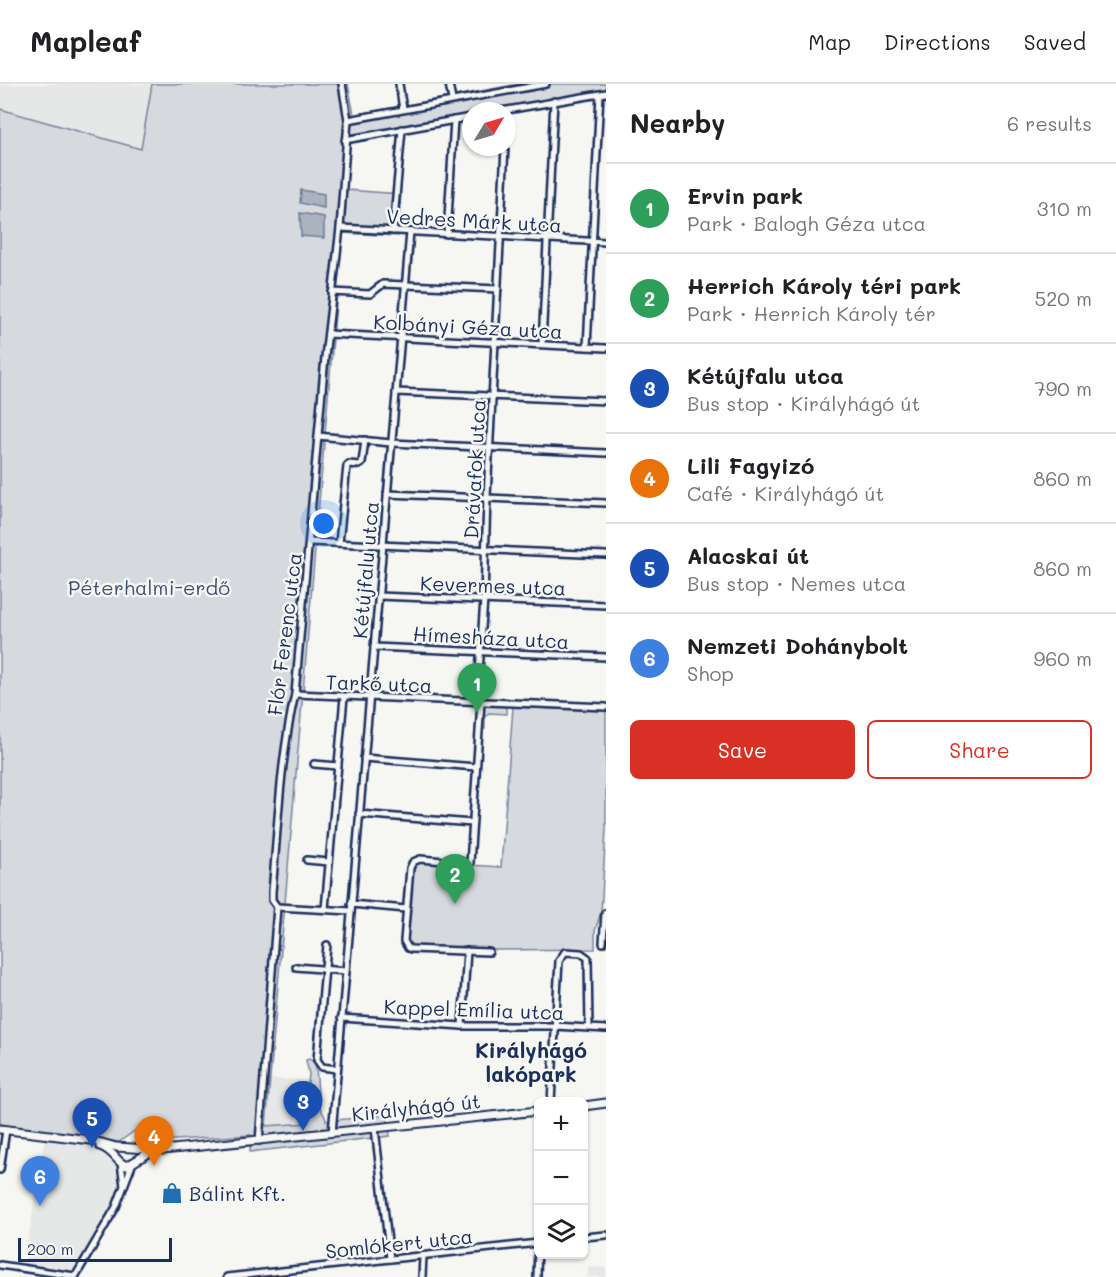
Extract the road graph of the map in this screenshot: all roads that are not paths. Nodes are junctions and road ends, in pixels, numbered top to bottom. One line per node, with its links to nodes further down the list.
1 (342, 84): 13 (street)
2 (399, 84): 10 (street)
3 (449, 84): 8 (street)
4 (498, 84): 6 (street)
5 (546, 84): 6 (street)
6 (500, 92): 8 (street)
7 (603, 94): 9 (street); 24 (street)
8 (452, 100): 10 (street)
9 (554, 101): 11 (street); 23 (street)
10 (403, 109): 13 (street)
11 (516, 109)
12 (462, 119): 14 (street)
13 (348, 120): 16 (street, Flór Ferenc utca)
14 (454, 120): 15 (street); 21 (street)
15 (402, 129): 16 (street); 19 (street)
16 (345, 140): 18 (street, Flór Ferenc utca)
17 (505, 156): 22 (street, Drávafok utca)
18 (340, 228): 19 (street, Vedres Márk utca); 28 (street, Flór Ferenc utca)
19 (393, 231): 20 (street, Vedres Márk utca)
20 (410, 232): 21 (street, Vedres Márk utca); 26 (street, Kétújfalu utca)
21 (447, 234): 22 (street, Vedres Márk utca)
22 (501, 238): 23 (street, Vedres Márk utca); 27 (street, Drávafok utca)
23 (548, 240): 24 (street, Vedres Márk utca); 32 (street)
24 (593, 241): 25 (street, Vedres Márk utca); 33 (street)
25 (606, 242)
26 (405, 285): 27 (street); 28 (street); 30 (street, Kétújfalu utca)
27 (498, 289): 31 (street, Drávafok utca)
28 (332, 292): 29 (street, Flór Ferenc utca)
29 (328, 334): 30 (street, Kolbányi Géza utca); 38 (street, Flór Ferenc utca)
30 (400, 339): 31 (street, Kolbányi Géza utca); 35 (street, Kétújfalu utca)
31 (494, 343): 32 (street, Kolbányi Géza utca); 36 (street, Drávafok utca)
32 (542, 344): 33 (street, Kolbányi Géza utca)
33 (587, 347): 34 (street, Kolbányi Géza utca)
34 (606, 348)
35 (396, 392): 36 (street); 40 (street, Kétújfalu utca)
36 (492, 397): 37 (street); 41 (street, Drávafok utca)
37 (606, 401)
38 (318, 436): 39 (street); 46 (street, Flór Ferenc utca)
39 (365, 440): 40 (street); 47 (street)
40 (391, 442): 41 (street); 43 (street, Kétújfalu utca)
41 (490, 447): 42 (street); 44 (street, Drávafok utca)
42 (606, 453)
43 (387, 494): 44 (street); 48 (street, Kétújfalu utca)
44 (487, 497): 45 (street); 49 (street, Drávafok utca)
45 (606, 503)
46 (310, 542): 47 (street); 57 (street, Flór Ferenc utca)
47 (339, 543): 48 (street)
48 (382, 545): 49 (street); 51 (street, Kétújfalu utca)
49 (485, 551): 50 (street); 52 (street, Drávafok utca)
50 (606, 555)
51 (378, 596): 52 (street, Kevermes utca); 54 (street, Kétújfalu utca)
52 (484, 599): 53 (street, Kevermes utca); 55 (street, Drávafok utca)
53 (606, 605)
54 (374, 647): 55 (street, Hímesháza utca); 59 (street, Kétújfalu utca)
55 (480, 650): 56 (street, Hímesháza utca); 60 (street, Drávafok utca)
56 (606, 657)
57 (295, 694): 58 (street, Tarkő utca); 71 (street, Flór Ferenc utca)
58 (344, 697): 59 (street, Tarkő utca); 64 (street)
59 (369, 698): 60 (street, Tarkő utca); 62 (street, Kétújfalu utca)
60 (479, 702): 61 (street, Tarkő utca); 65 (street, Drávafok utca)
61 (606, 707)
62 (364, 758): 65 (street); 66 (street, Kétújfalu utca)
63 (314, 764): 64 (street)
64 (338, 766): 69 (street)
65 (476, 766): 67 (street, Drávafok utca)
66 (359, 814): 67 (street); 70 (street, Kétújfalu utca)
67 (472, 823): 73 (street, Drávafok utca)
68 (307, 860): 69 (street)
69 (329, 862): 72 (street)
70 (351, 904): 73 (street); 74 (street, Kétújfalu utca)
71 (277, 907): 72 (street); 97 (street, Flór Ferenc utca)
72 (325, 909): 74 (street)
73 (406, 909): 78 (street)
74 (351, 911): 82 (street, Kétújfalu utca)
75 (604, 913): 76 (street)
76 (603, 942)
77 (327, 945): 81 (street)
78 (467, 951): 79 (street); 84 (street)
79 (489, 952)
80 (296, 967): 81 (street)
81 (325, 969): 82 (street); 88 (street)
82 (346, 971): 83 (street, Kétújfalu utca)
83 (341, 1018): 84 (street, Kappel Emília utca); 88 (street, Kétújfalu utca)
84 (462, 1026): 85 (street, Kappel Emília utca)
85 (555, 1026): 86 (street, Kappel Emília utca); 86 (street); 89 (street)
86 (589, 1028): 87 (street, Kappel Emília utca)
87 (606, 1029)
88 (337, 1069): 95 (street, Kétújfalu utca)
89 (551, 1097)
90 (606, 1103): 91 (street)
91 (588, 1105)
92 (534, 1111): 93 (street, Királyhágó út)
93 (375, 1128): 95 (street, Királyhágó út); 108 (street)
94 (3, 1129): 96 (street); 102 (street)
95 (332, 1133): 97 (street, Királyhágó út)
96 (48, 1135): 98 (street, Királyhágó út); 100 (street)
97 (259, 1141): 99 (street, Királyhágó út)
98 (129, 1147): 99 (street, Királyhágó út); 100 (street); 101 (street)
99 (154, 1150): 101 (street, Királyhágó út)
100 (119, 1161): 101 (street); 103 (street)
101 (134, 1163): 103 (street)
102 (0, 1170)
103 (124, 1190): 112 (street)
104 (606, 1234): 105 (street)
105 (588, 1236)
106 (534, 1243): 107 (street, Somlókert utca)
107 (423, 1256): 108 (street, Somlókert utca); 115 (street)
108 (390, 1259): 111 (street, Somlókert utca)
109 (538, 1259): 116 (street)
110 (0, 1265): 112 (street)
111 (311, 1268): 113 (street, Somlókert utca); 114 (street)
112 (75, 1276)
113 (227, 1277)
114 (311, 1277)
115 (422, 1277)
116 (537, 1277)

